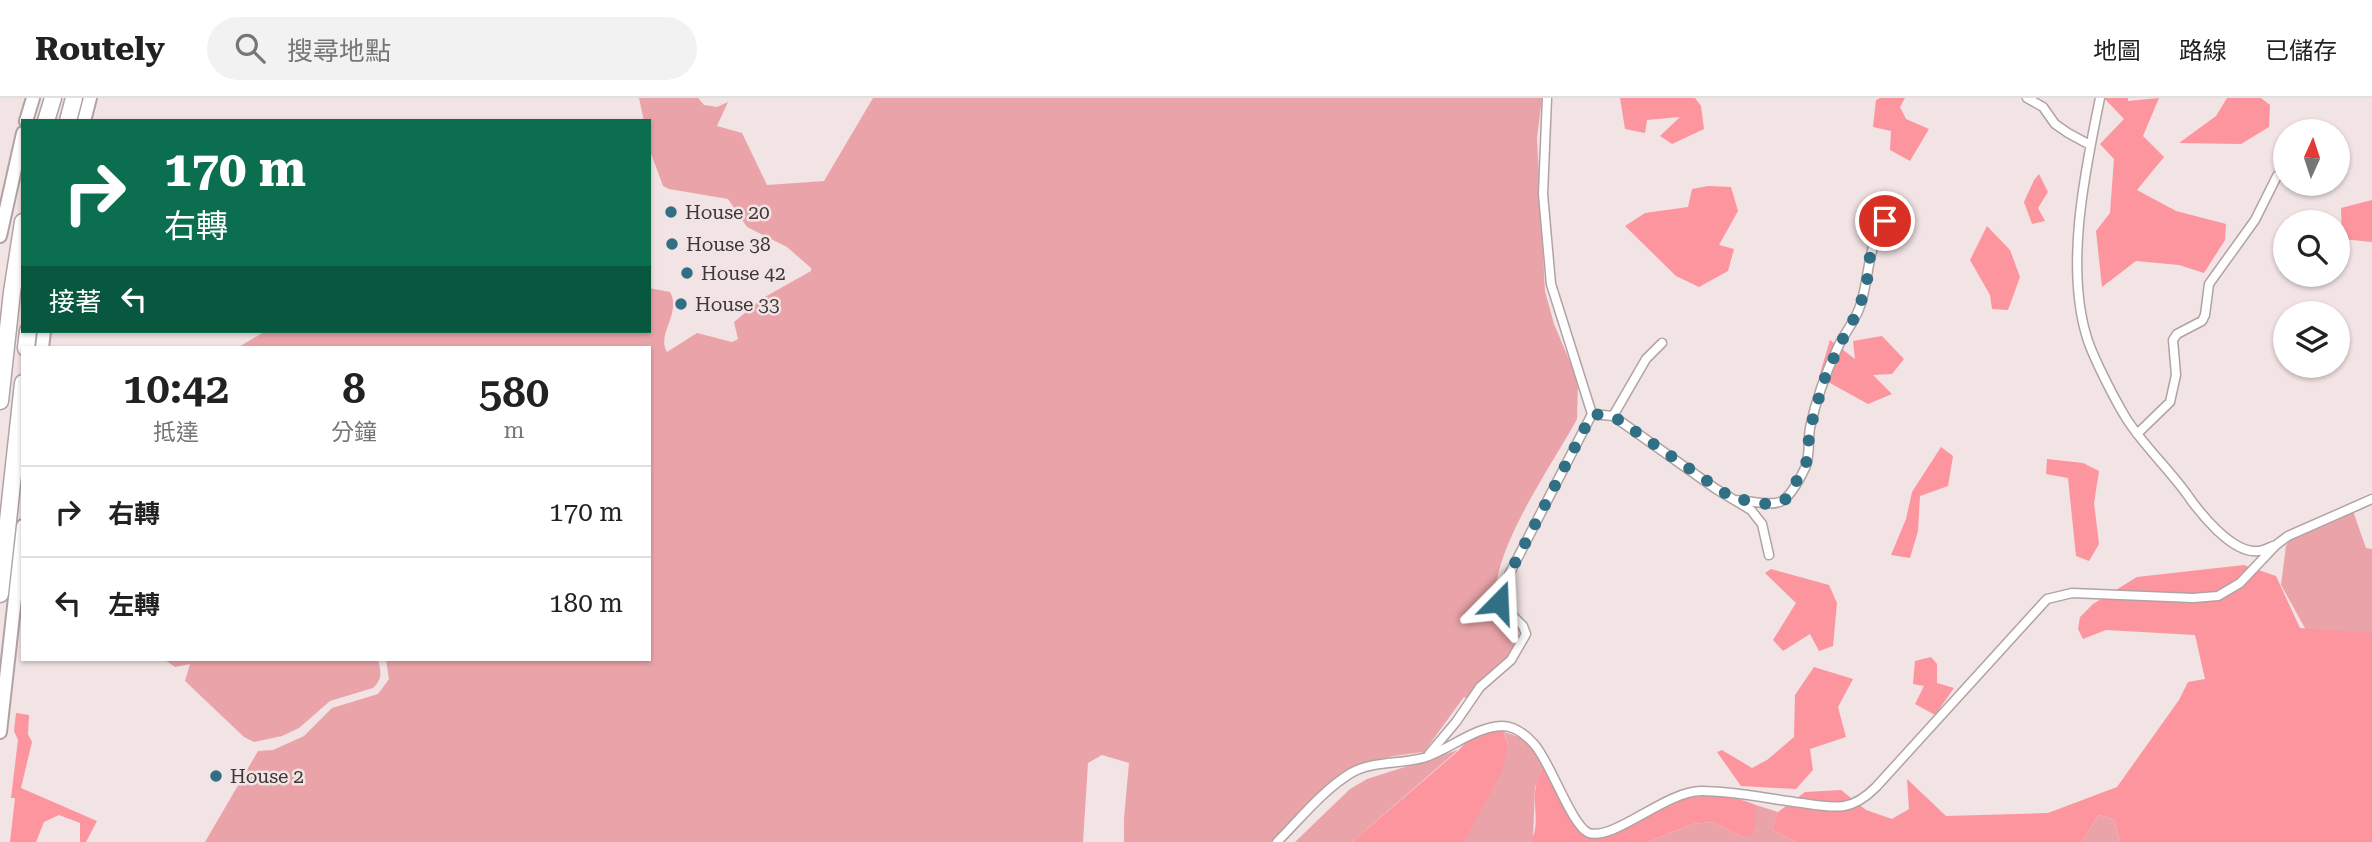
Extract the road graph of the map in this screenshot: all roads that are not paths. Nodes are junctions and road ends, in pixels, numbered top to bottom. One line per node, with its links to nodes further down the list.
1 (33, 98): 8 (street)
2 (53, 98): 9 (highway)
3 (74, 98): 10 (highway)
4 (90, 98): 11 (street)
5 (1547, 98): 21 (street)
6 (2027, 98): 13 (street)
7 (2099, 98): 13 (street)
8 (27, 119)
9 (47, 119)
10 (69, 119)
11 (85, 119)
12 (21, 142): 17 (street)
13 (2090, 145): 23 (street)
14 (2273, 184): 23 (street)
15 (1893, 215): 25 (street)
16 (21, 235): 19 (highway)
17 (0, 236)
18 (1662, 343): 22 (street)
19 (0, 401)
20 (21, 401): 29 (highway)
21 (1592, 414): 22 (street); 31 (street)
22 (1613, 416): 25 (street)
23 (2137, 435): 27 (street)
24 (2372, 499): 27 (street)
25 (1735, 500): 28 (street)
26 (21, 544): 30 (street)
27 (2276, 545): 31 (street)
28 (1769, 555)
29 (0, 594)
30 (0, 732)
31 (1427, 756): 32 (street)
32 (1277, 842)

